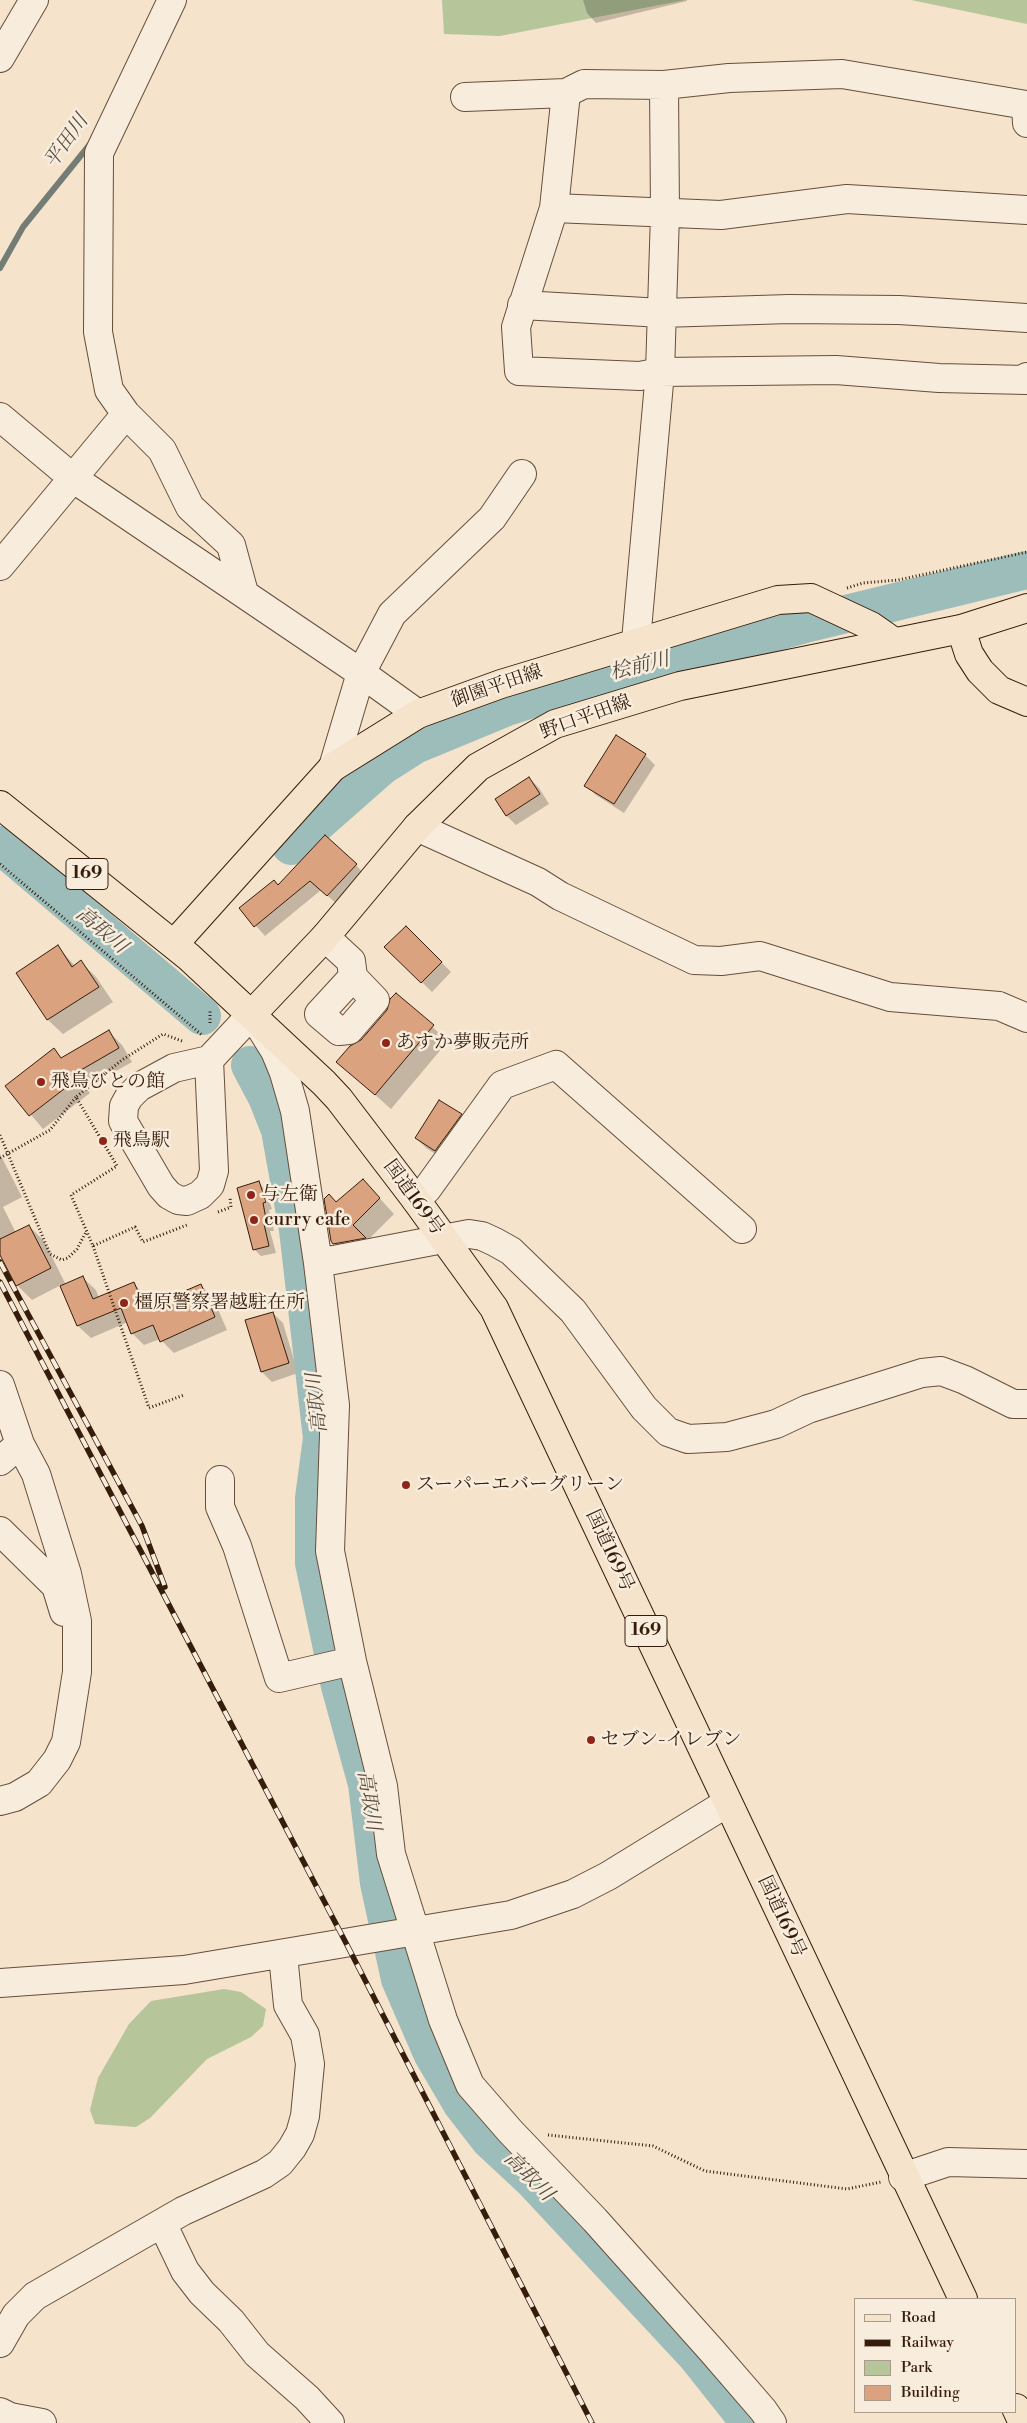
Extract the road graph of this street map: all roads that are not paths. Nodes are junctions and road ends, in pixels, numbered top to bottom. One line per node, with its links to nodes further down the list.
1 (34, 0): 3 (street)
2 (172, 0): 16 (street)
3 (0, 58)
4 (664, 85): 5 (street); 7 (street); 10 (street)
5 (566, 93): 6 (street); 8 (street)
6 (465, 97)
7 (1027, 123)
8 (554, 208): 10 (street); 11 (street)
9 (1027, 210): 10 (street)
10 (665, 214): 12 (street)
11 (522, 305): 12 (street); 14 (street)
12 (662, 313): 13 (street); 14 (street)
13 (1027, 318)
14 (660, 372): 15 (street); 24 (street)
15 (1027, 377)
16 (126, 414): 19 (street); 21 (street)
17 (0, 417): 19 (street)
18 (522, 474): 26 (street)
19 (74, 479): 20 (street); 21 (street)
20 (0, 566)
21 (244, 594): 26 (street)
22 (1027, 608): 23 (main road, 野口平田線)
23 (961, 630): 25 (main road, 野口平田線); 27 (main road)
24 (636, 642): 25 (main road, 御園平田線); 28 (main road, 御園平田線)
25 (894, 642): 31 (main road, 野口平田線)
26 (361, 673): 28 (street); 29 (street)
27 (1027, 702)
28 (418, 714): 29 (main road, 御園平田線)
29 (333, 767): 33 (main road, 御園平田線)
30 (0, 805): 33 (main road, 国道169号 / 169)
31 (417, 827): 32 (main road, 野口平田線); 36 (street)
32 (325, 937): 34 (street); 35 (main road, 野口平田線)
33 (174, 944): 35 (main road, 国道169号 / 169)
34 (353, 977)
35 (252, 1014): 37 (street); 38 (main road, 国道169号 / 169); 41 (street)
36 (1027, 1018)
37 (207, 1049): 37 (street)
38 (416, 1200): 39 (street); 40 (main road, 国道169号 / 169)
39 (742, 1229)
40 (444, 1239): 41 (street); 43 (street); 50 (main road, 国道169号 / 169)
41 (318, 1264): 48 (street)
42 (0, 1385): 44 (street)
43 (1027, 1404)
44 (10, 1452): 47 (street)
45 (220, 1480): 48 (street)
46 (0, 1531): 47 (street)
47 (77, 1622): 49 (street)
48 (340, 1663): 51 (street)
49 (0, 1801)
50 (727, 1803): 51 (street); 55 (main road, 国道169号 / 169)
51 (400, 1933): 52 (street); 63 (street)
52 (283, 1955): 53 (street); 56 (street)
53 (0, 1983)
54 (1027, 2164): 55 (street)
55 (903, 2177): 57 (main road, 国道169号 / 169)
56 (162, 2223): 58 (street); 62 (street)
57 (963, 2298)
58 (0, 2343)
59 (1017, 2410): 64 (main road)
60 (0, 2412): 61 (street)
61 (42, 2423)
62 (330, 2423)
63 (772, 2423)
64 (1023, 2423)

